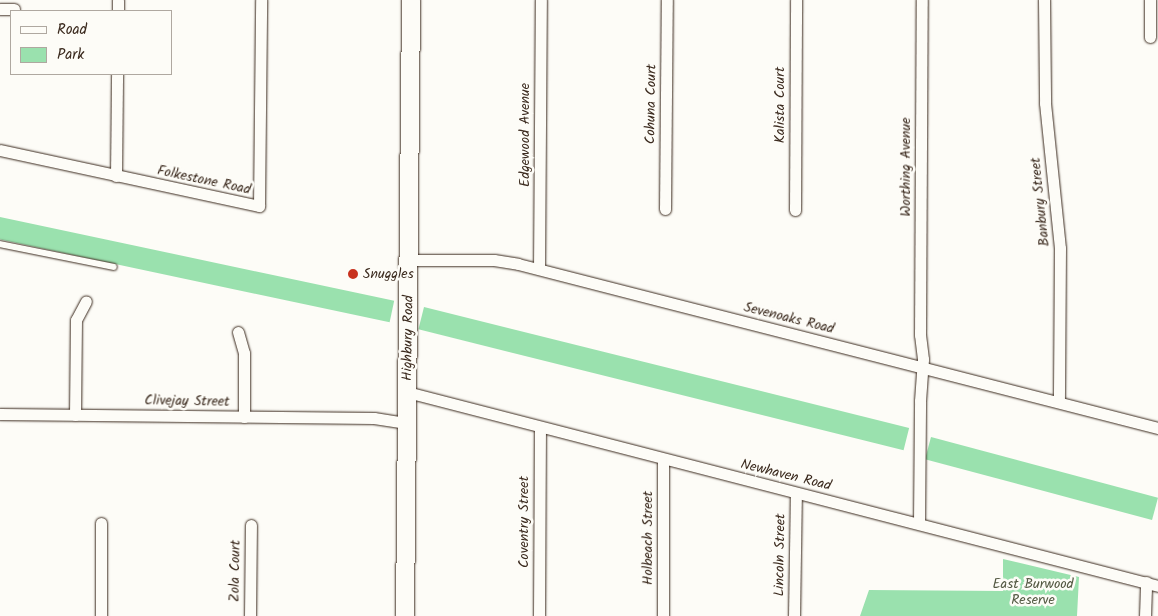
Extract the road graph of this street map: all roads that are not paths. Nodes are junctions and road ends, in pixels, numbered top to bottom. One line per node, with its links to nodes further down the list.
1 (261, 0): 14 (street, Folkestone Road)
2 (412, 0): 18 (main road, Highbury Road)
3 (541, 0): 20 (street, Edgewood Avenue)
4 (667, 0): 15 (street, Cohuna Court)
5 (796, 0): 16 (street, Kalista Court)
6 (922, 0): 23 (street, Worthing Avenue)
7 (1044, 0): 25 (street, Banbury Street)
8 (1150, 0): 11 (street)
9 (0, 9): 10 (street)
10 (14, 9)
11 (1150, 37)
12 (117, 75): 14 (street)
13 (0, 150): 14 (street, Folkestone Road)
14 (116, 176)
15 (665, 209)
16 (795, 210)
17 (0, 244): 19 (lane)
18 (409, 260): 20 (street, Sevenoaks Road); 24 (main road, Highbury Road)
19 (114, 267)
20 (539, 269): 23 (street, Sevenoaks Road)
21 (86, 300): 27 (street)
22 (238, 332): 28 (street)
23 (920, 368): 25 (street, Sevenoaks Road); 35 (street, Worthing Avenue)
24 (407, 392): 29 (main road, Highbury Road); 30 (street, Newhaven Road)
25 (1059, 402): 31 (street, Sevenoaks Road)
26 (0, 414): 27 (street, Clivejay Street)
27 (75, 415): 28 (street, Clivejay Street)
28 (244, 417): 29 (street, Clivejay Street)
29 (407, 418): 41 (main road, Highbury Road)
30 (540, 427): 32 (street, Newhaven Road); 42 (street, Coventry Street)
31 (1158, 428)
32 (663, 460): 33 (street, Newhaven Road); 43 (street, Holbeach Street)
33 (796, 494): 35 (street, Newhaven Road); 44 (street, Lincoln Street)
34 (101, 522): 39 (street)
35 (918, 523): 37 (street, Newhaven Road)
36 (251, 525): 40 (street, Zola Court)
37 (1146, 582): 38 (street, Newhaven Road); 45 (street)
38 (1158, 586)
39 (101, 616)
40 (250, 616)
41 (405, 616)
42 (539, 616)
43 (663, 616)
44 (794, 616)
45 (1145, 616)

